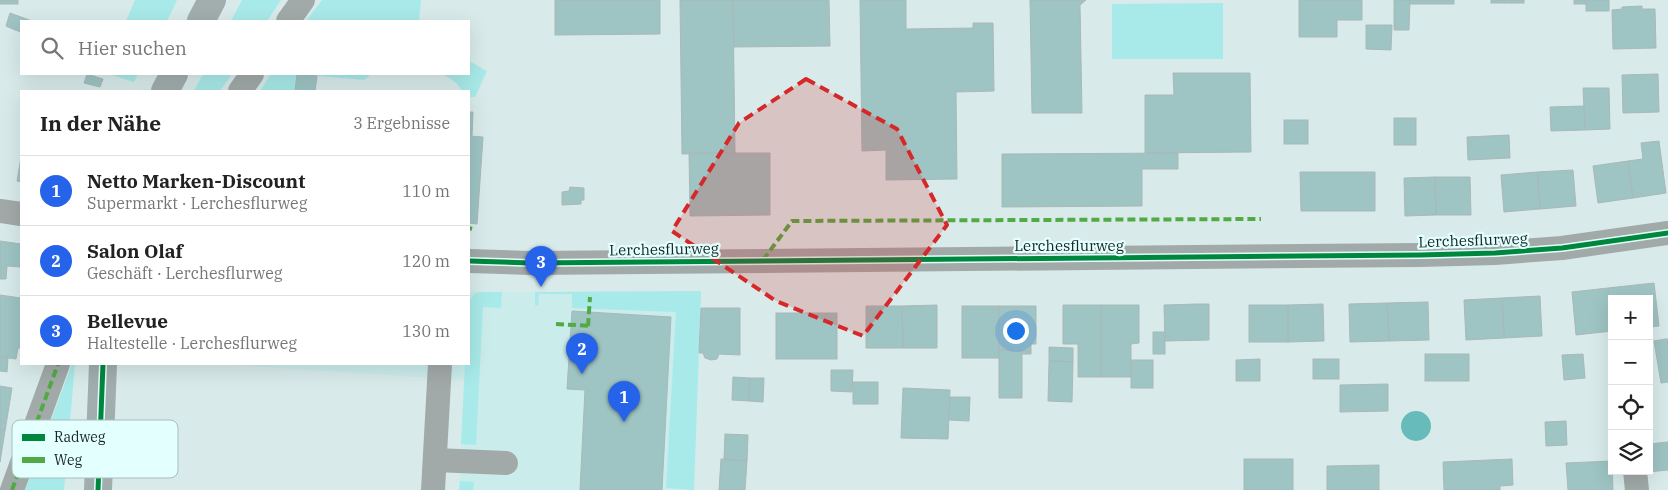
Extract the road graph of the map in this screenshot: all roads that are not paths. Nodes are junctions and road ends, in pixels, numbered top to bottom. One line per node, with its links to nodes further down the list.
1 (212, 0): 3 (main road)
2 (303, 0): 4 (street)
3 (202, 20)
4 (289, 20)
5 (173, 75): 7 (main road)
6 (251, 75): 8 (street)
7 (166, 90)
8 (241, 90)
9 (0, 211): 10 (street)
10 (20, 214)
11 (1668, 233): 12 (street, Lerchesflurweg)
12 (470, 261)
13 (58, 365): 16 (street)
14 (103, 365): 17 (main road)
15 (440, 365): 18 (street)
16 (38, 420)
17 (101, 420)
18 (434, 460): 19 (street); 23 (street)
19 (506, 463)
20 (1635, 475): 24 (street)
21 (16, 478): 22 (street)
22 (12, 490)
23 (433, 490)
24 (1637, 490)

